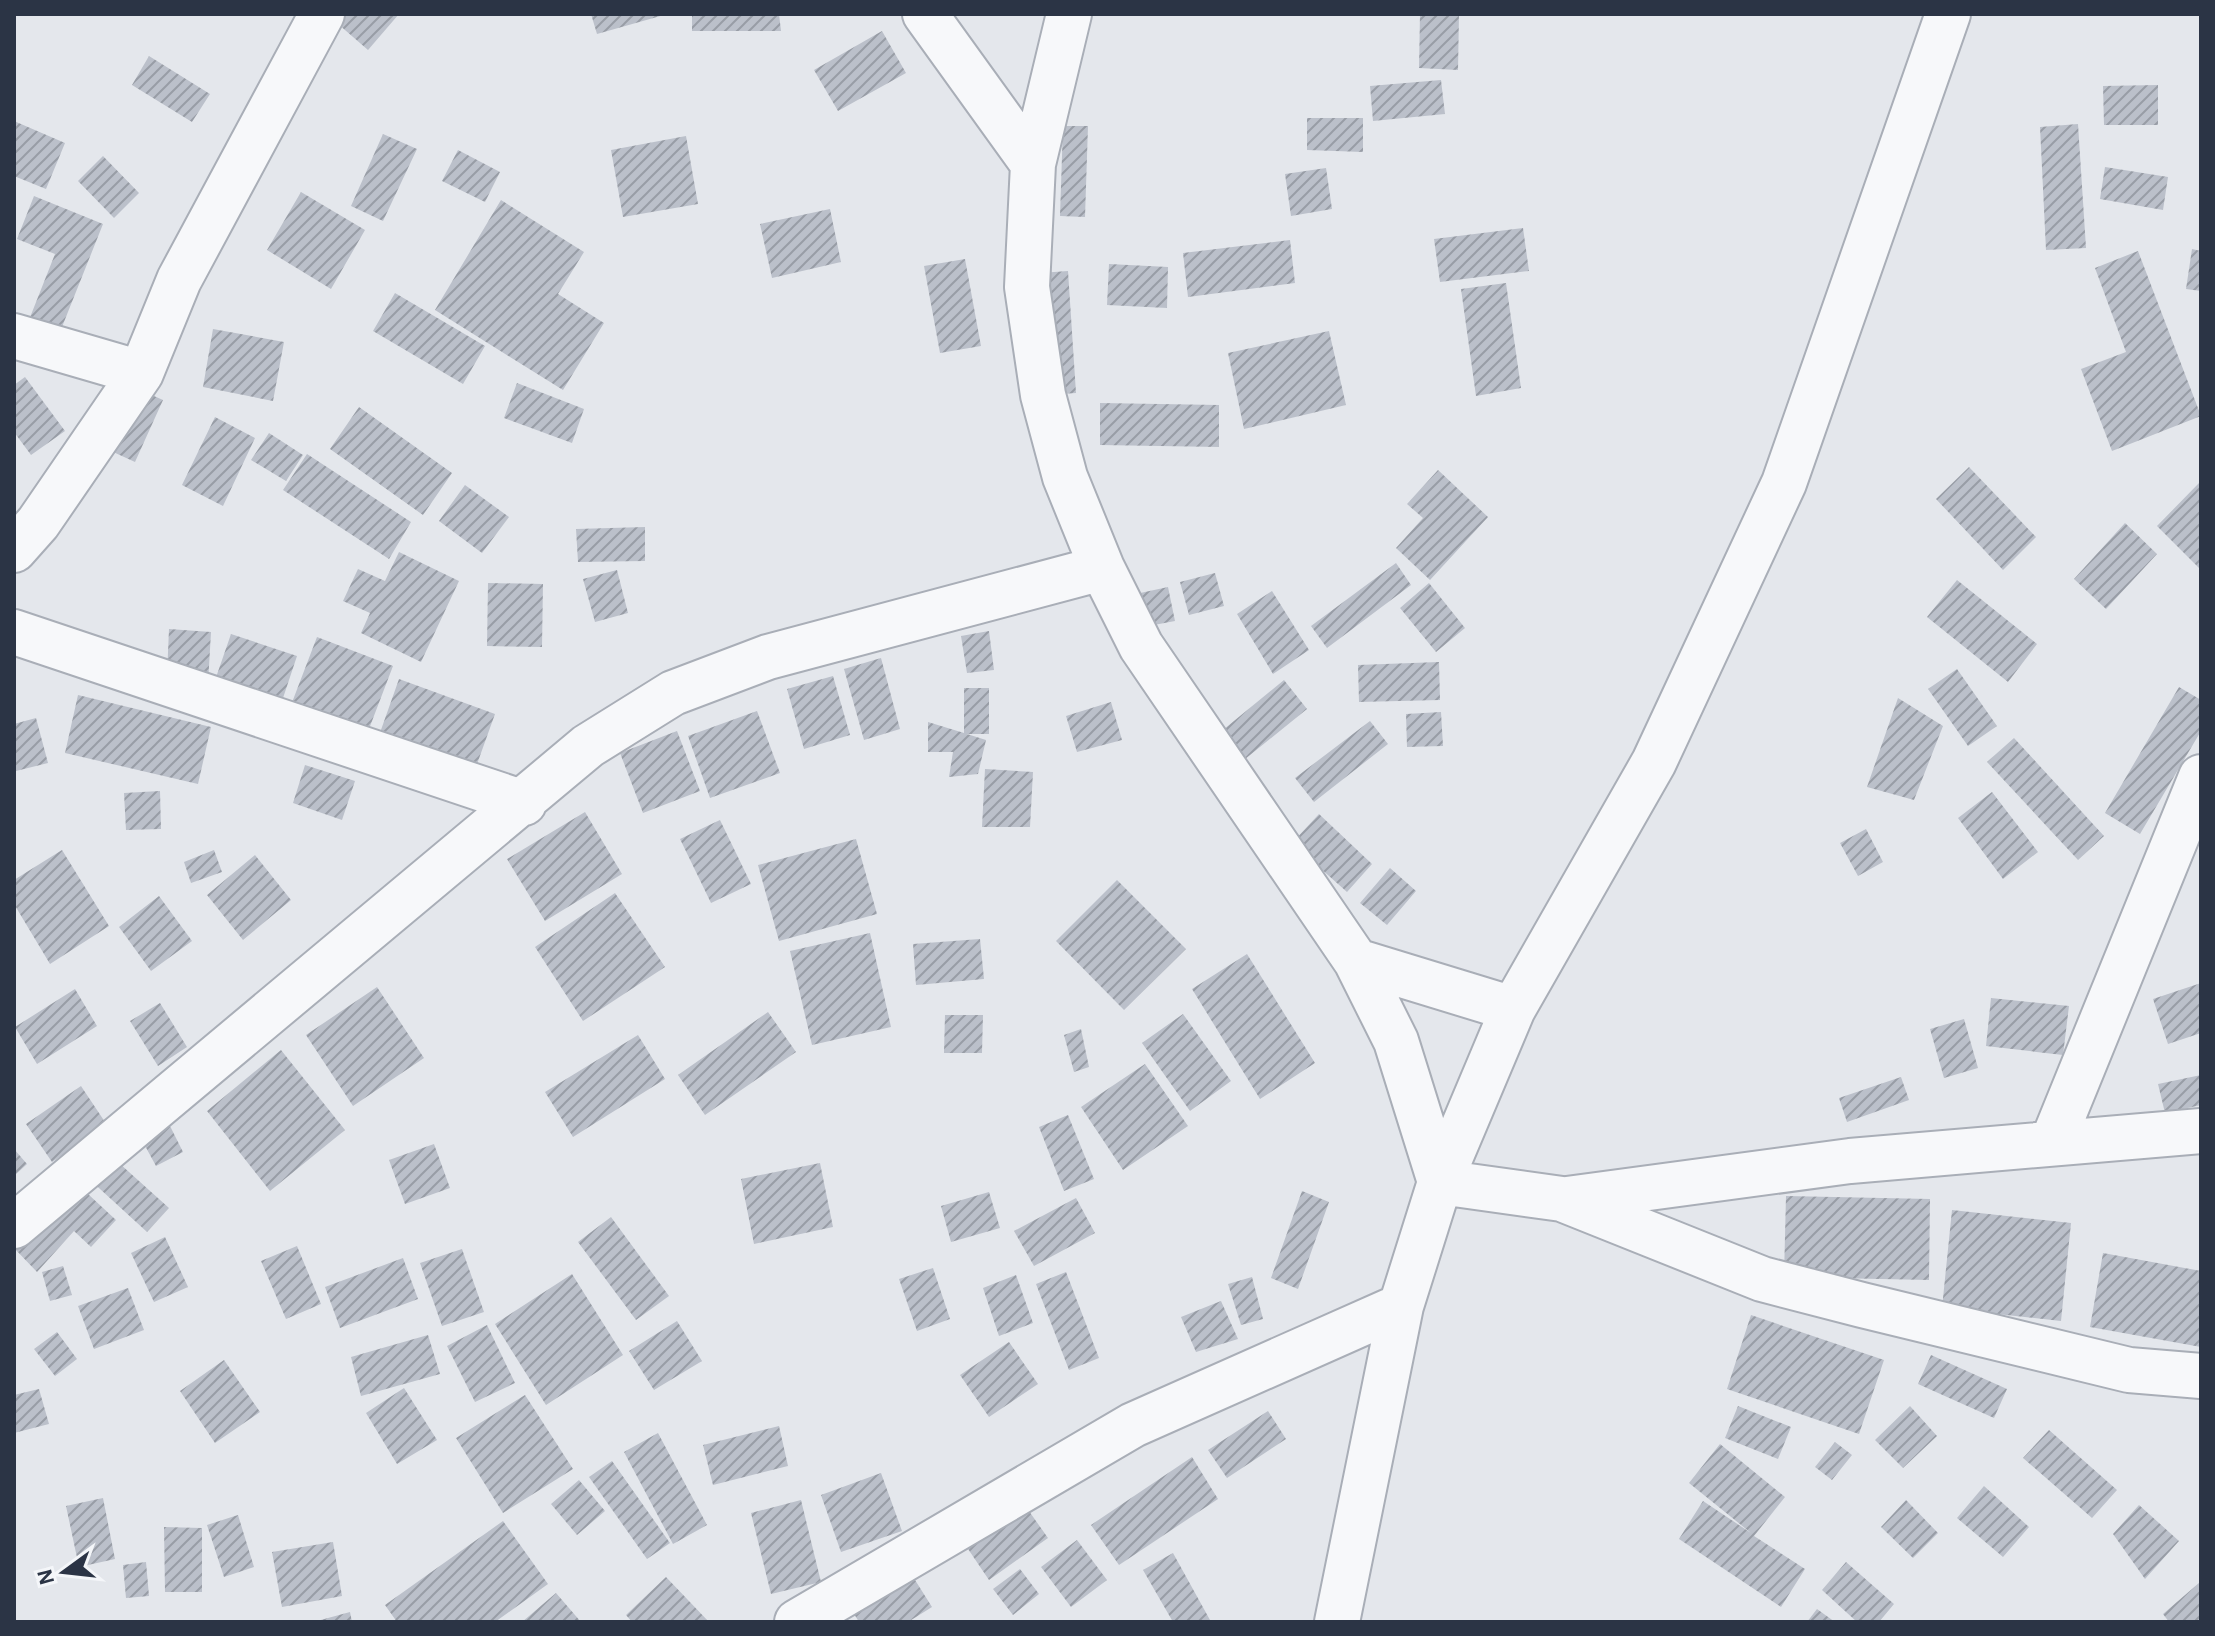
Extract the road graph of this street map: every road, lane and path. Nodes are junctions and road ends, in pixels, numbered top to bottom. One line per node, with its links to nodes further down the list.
1 (322, 14): 7 (street)
2 (925, 14): 5 (street)
3 (1069, 14): 5 (street)
4 (1948, 14): 14 (street)
5 (1033, 164): 9 (street)
6 (14, 336): 7 (street)
7 (141, 373): 8 (street)
8 (14, 550)
9 (1102, 568): 12 (street); 13 (street)
10 (14, 632): 12 (street)
11 (2201, 777): 16 (street)
12 (524, 803): 19 (street)
13 (1356, 961): 14 (street); 17 (street)
14 (1513, 1009): 17 (street)
15 (2201, 1131): 16 (street)
16 (2052, 1143): 18 (street)
17 (1440, 1182): 18 (street); 20 (street)
18 (1562, 1199): 21 (street)
19 (14, 1226)
20 (1401, 1306): 22 (street); 23 (street)
21 (2201, 1376)
22 (797, 1622)
23 (1337, 1622)

